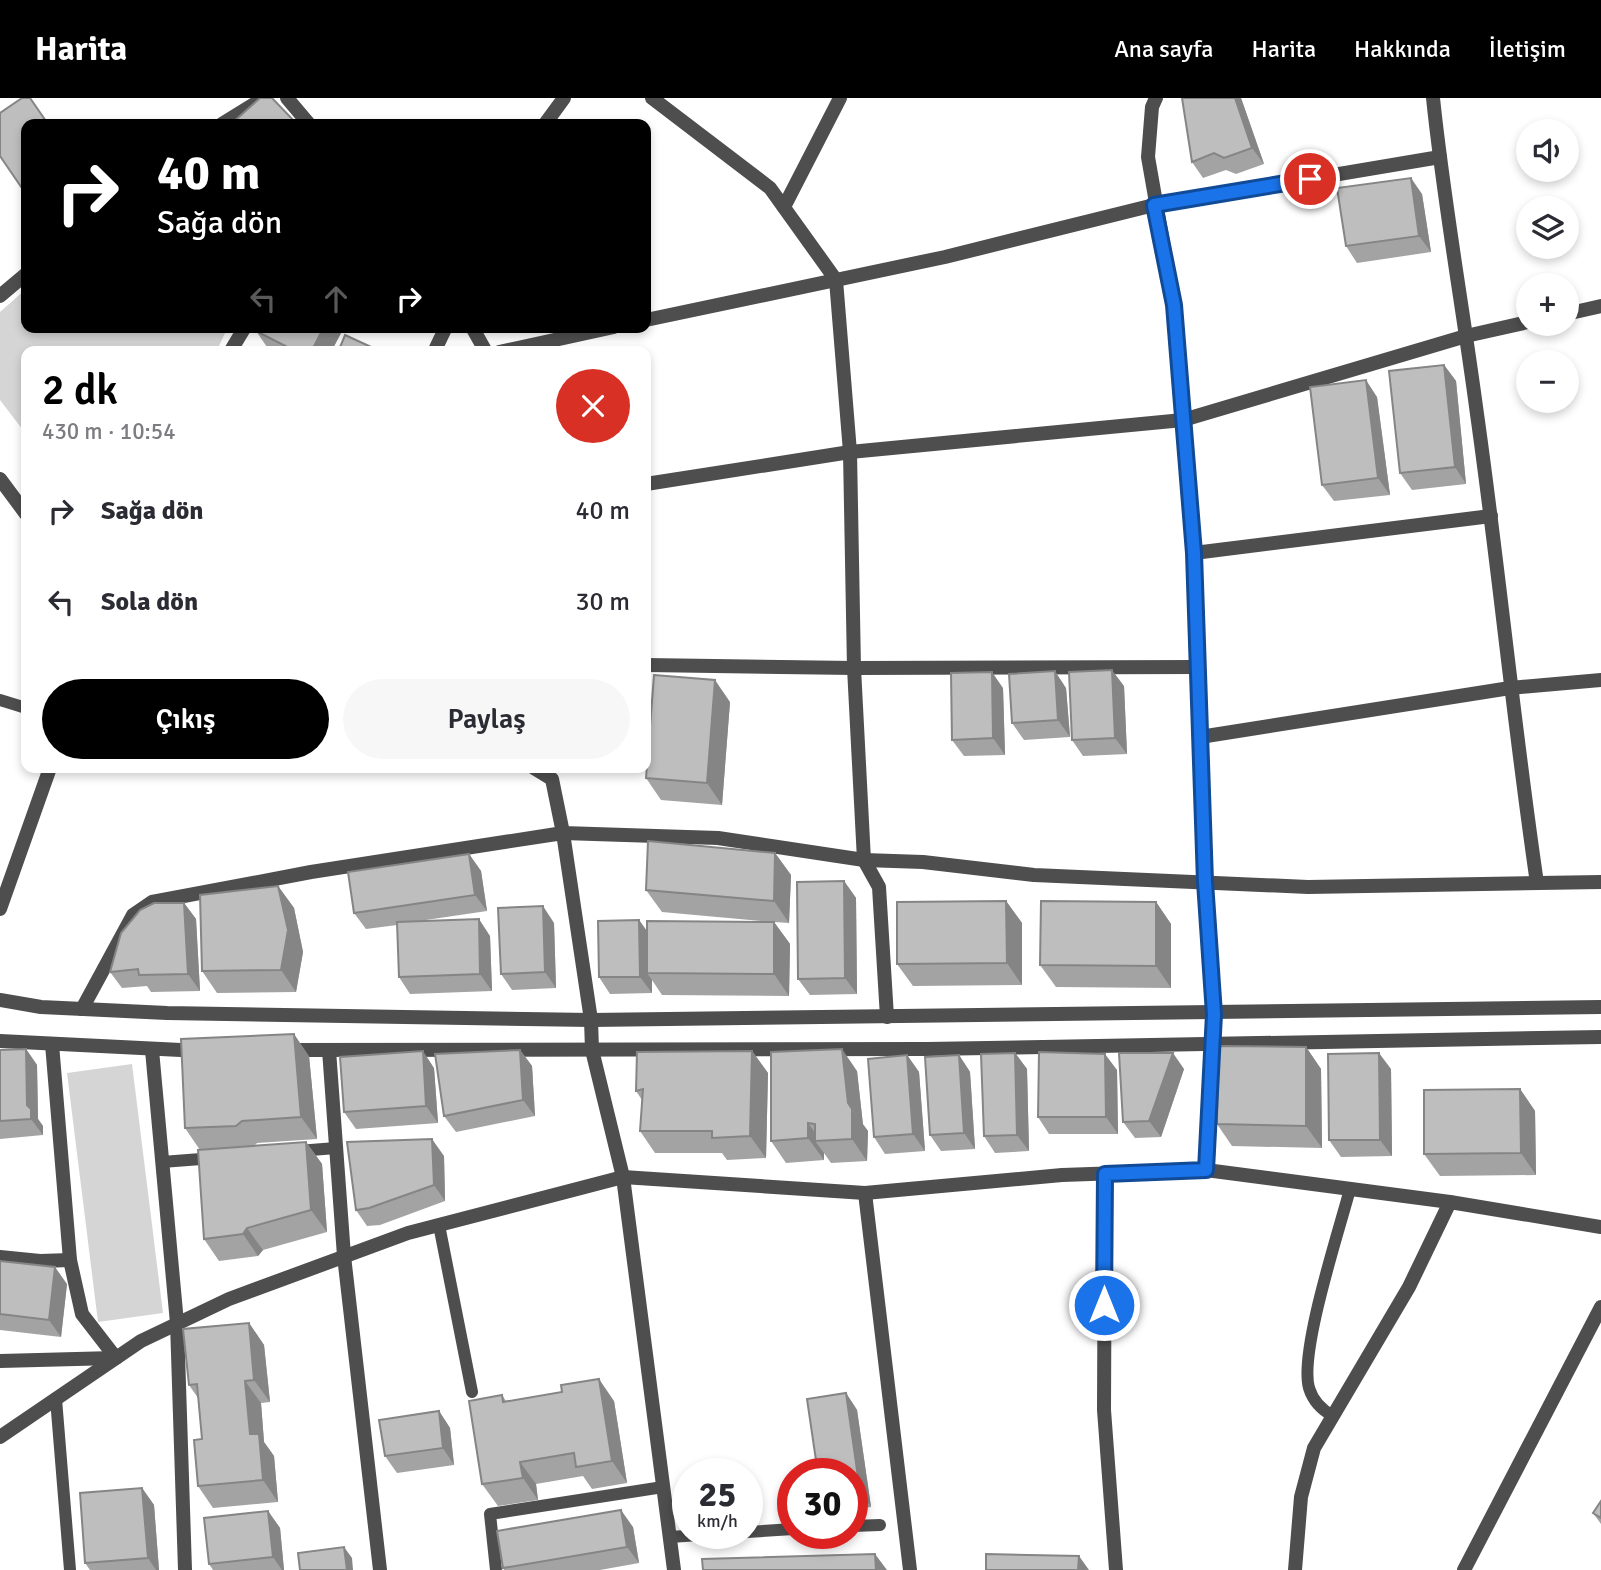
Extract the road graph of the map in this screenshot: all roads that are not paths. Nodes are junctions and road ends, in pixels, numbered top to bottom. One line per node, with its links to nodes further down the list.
1 (264, 98): 8 (street)
2 (287, 98): 9 (street)
3 (564, 98): 10 (street)
4 (652, 98): 13 (street)
5 (840, 98): 13 (street)
6 (1156, 98): 12 (street)
7 (1433, 98): 11 (street)
8 (230, 119)
9 (305, 119)
10 (549, 119)
11 (1440, 157): 12 (street); 22 (street)
12 (1154, 205): 15 (street); 24 (street)
13 (784, 207): 15 (street)
14 (21, 278): 16 (street)
15 (836, 280): 19 (street); 25 (street)
16 (0, 296)
17 (1601, 306): 18 (street)
18 (1579, 311)
19 (651, 319)
20 (1516, 325): 22 (street)
21 (586, 333): 23 (street)
22 (1466, 336): 24 (street); 29 (street)
23 (527, 346)
24 (1183, 421): 25 (street); 30 (street)
25 (850, 452): 27 (street); 33 (street)
26 (0, 479): 28 (street)
27 (651, 483)
28 (21, 507)
29 (1490, 516): 30 (street); 35 (street)
30 (1194, 553): 32 (street)
31 (651, 665): 33 (street)
32 (1198, 667): 33 (street); 38 (street)
33 (854, 668): 42 (street)
34 (1601, 680): 35 (street)
35 (1510, 688): 38 (street); 45 (street)
36 (0, 700): 37 (lane)
37 (21, 706)
38 (1200, 737): 43 (street)
39 (48, 773): 46 (street)
40 (553, 774): 41 (street)
41 (562, 833): 42 (street); 49 (street); 52 (street)
42 (864, 860): 43 (street); 51 (street)
43 (1205, 882): 45 (street); 50 (street)
44 (1601, 882): 45 (street)
45 (1537, 883)
46 (0, 909)
47 (0, 1000): 49 (street)
48 (1601, 1007): 50 (street)
49 (82, 1009): 52 (street)
50 (1214, 1014): 51 (street); 56 (street)
51 (887, 1017): 52 (street)
52 (590, 1020): 60 (street)
53 (1601, 1037): 56 (street)
54 (0, 1041): 55 (street)
55 (52, 1044): 57 (street); 76 (street)
56 (1212, 1046): 60 (street); 66 (street)
57 (152, 1050): 61 (street); 65 (street)
58 (275, 1050): 59 (street)
59 (329, 1050): 60 (street); 62 (street)
60 (592, 1050): 68 (street)
61 (222, 1051)
62 (336, 1148): 63 (lane); 74 (street)
63 (283, 1153)
64 (229, 1157): 65 (lane)
65 (162, 1162): 78 (street)
66 (1206, 1170): 67 (street); 69 (street)
67 (1105, 1174): 70 (street); 96 (street)
68 (623, 1177): 70 (street); 72 (street); 85 (street)
69 (1350, 1189): 71 (street); 83 (lane)
70 (865, 1193): 95 (street)
71 (1450, 1202): 73 (street); 83 (street)
72 (439, 1225): 74 (street); 81 (lane)
73 (1601, 1227)
74 (344, 1256): 78 (street); 92 (street)
75 (0, 1257): 76 (street)
76 (70, 1260): 79 (street)
77 (1601, 1307): 89 (street)
78 (177, 1323): 79 (street); 91 (street)
79 (116, 1358): 80 (street); 82 (street)
80 (0, 1361)
81 (472, 1392)
82 (56, 1399): 84 (street); 90 (lane)
83 (1333, 1416): 97 (street)
84 (0, 1437)
85 (663, 1487): 88 (street); 93 (lane)
86 (868, 1525): 87 (lane)
87 (880, 1525)
88 (670, 1537): 94 (street)
89 (1470, 1567)
90 (70, 1570)
91 (185, 1570)
92 (380, 1570)
93 (496, 1570)
94 (674, 1570)
95 (910, 1570)
96 (1116, 1570)
97 (1295, 1570)

